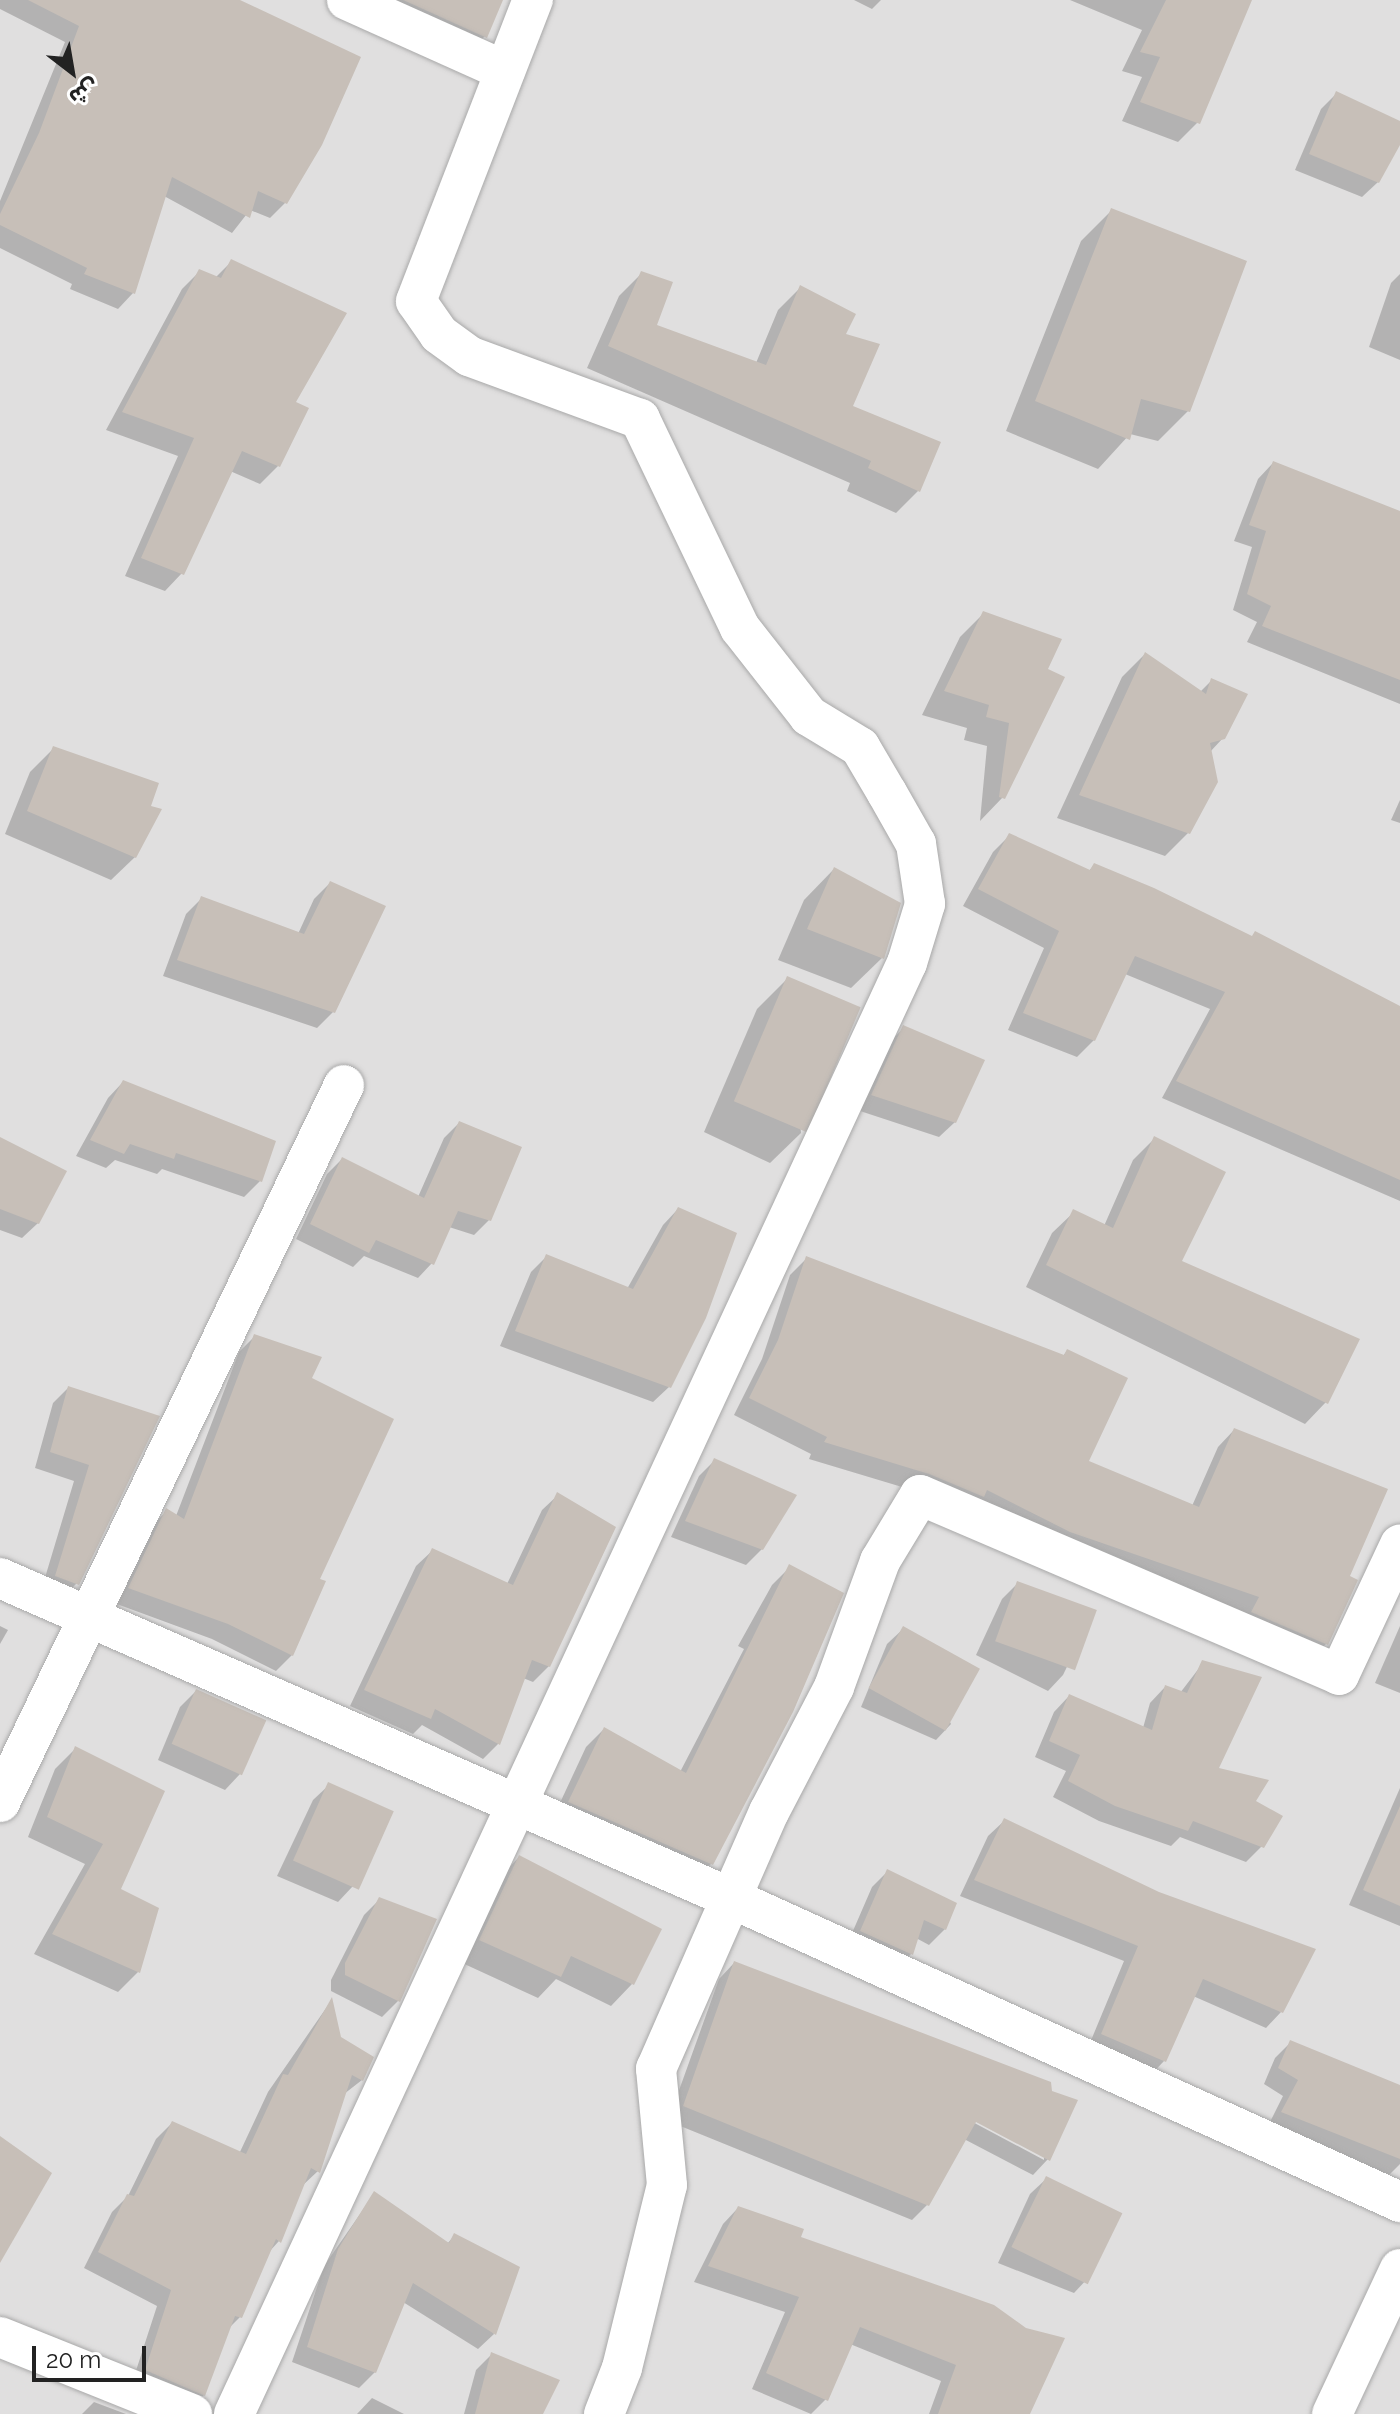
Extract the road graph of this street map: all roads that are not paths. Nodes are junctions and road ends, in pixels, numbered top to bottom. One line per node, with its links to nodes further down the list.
1 (347, 0): 3 (street)
2 (533, 0): 3 (street)
3 (505, 71): 9 (street)
4 (344, 1085): 7 (street)
5 (1400, 1545): 10 (street)
6 (0, 1578): 7 (street)
7 (90, 1617): 8 (street); 9 (street)
8 (0, 1802)
9 (517, 1804): 10 (street); 15 (street)
10 (733, 1899): 11 (street); 16 (street)
11 (1400, 2202)
12 (1400, 2269): 17 (street)
13 (0, 2337): 14 (street)
14 (192, 2414)
15 (234, 2414)
16 (604, 2414)
17 (1332, 2414)

